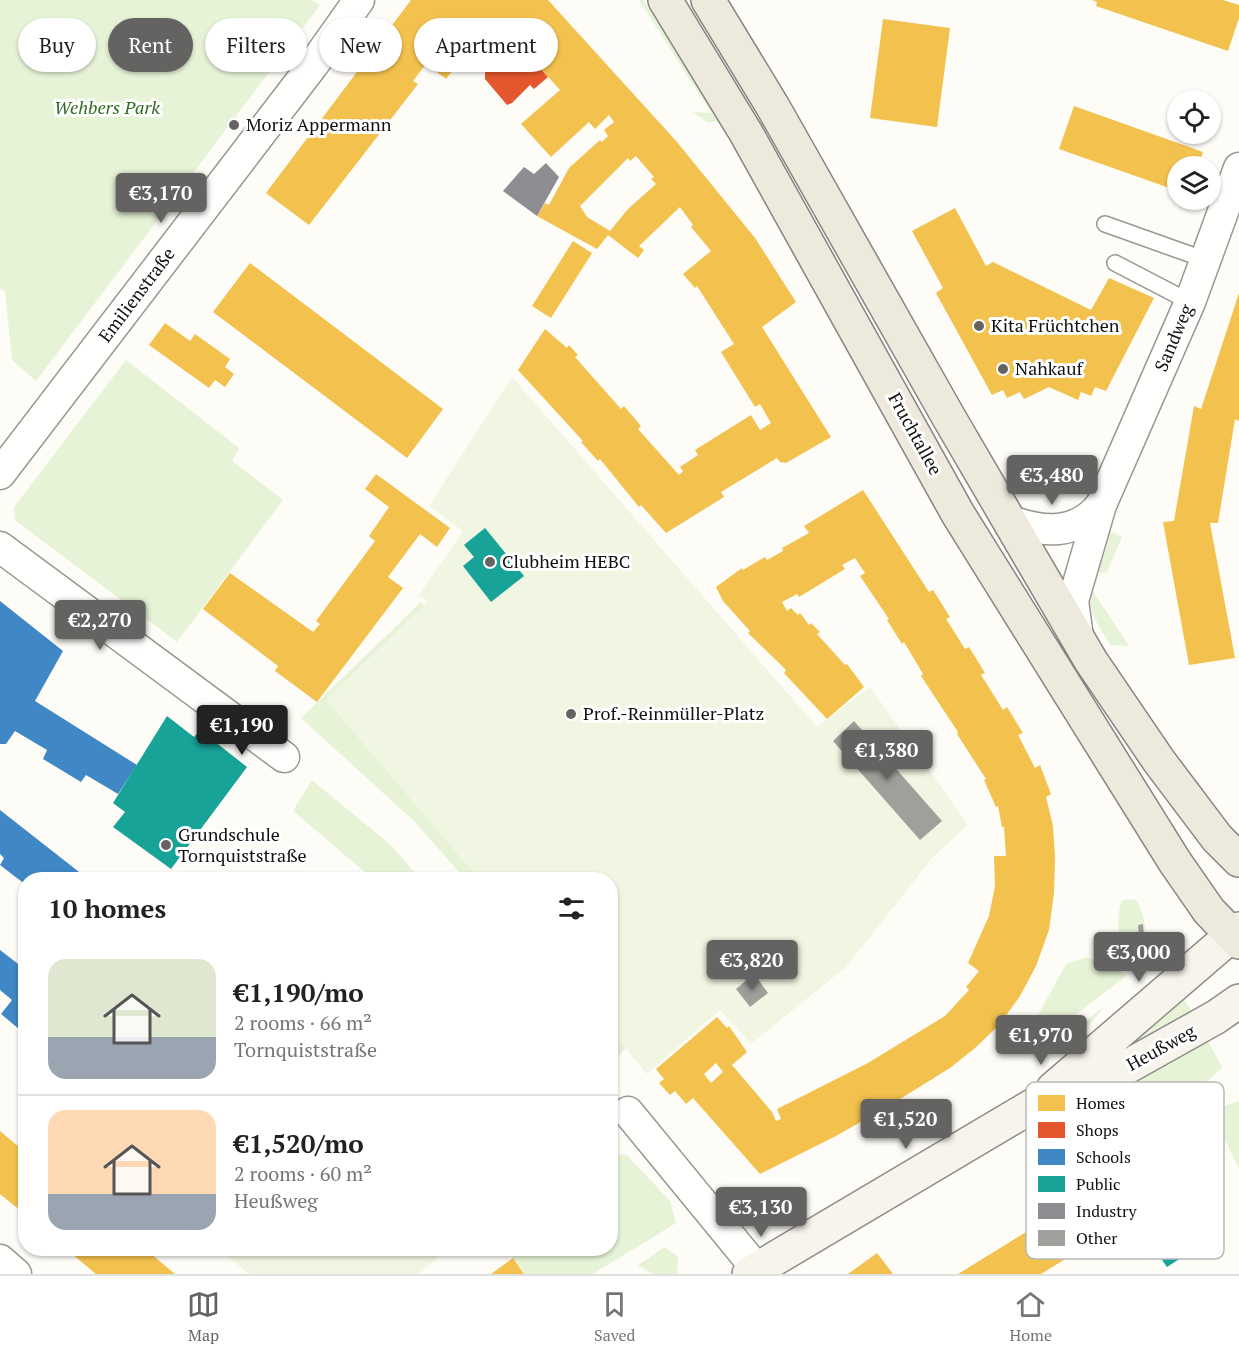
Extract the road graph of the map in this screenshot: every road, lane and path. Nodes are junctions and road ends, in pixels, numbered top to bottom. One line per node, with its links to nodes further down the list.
1 (359, 0): 9 (street, Emilienstraße)
2 (665, 0): 16 (main road, Fruchtallee)
3 (708, 0): 11 (main road, Fruchtallee)
4 (1239, 168): 6 (street, Sandweg)
5 (1105, 225): 6 (lane)
6 (1206, 261): 8 (street, Sandweg)
7 (1115, 263): 8 (lane)
8 (1190, 302): 10 (street, Sandweg)
9 (0, 474)
10 (1101, 505): 11 (street, Sandweg); 13 (street, Sandweg)
11 (1008, 520): 13 (main road, Fruchtallee)
12 (0, 547): 14 (street)
13 (1078, 637): 15 (main road, Fruchtallee)
14 (284, 758)
15 (1228, 849)
16 (1236, 935): 18 (street, Heußweg)
17 (1239, 1000): 19 (street, Heußweg)
18 (1062, 1082)
19 (1091, 1082)
20 (1026, 1110): 23 (street, Heußweg)
21 (628, 1112): 23 (street)
22 (0, 1260): 24 (street)
23 (756, 1273)
24 (16, 1274)

